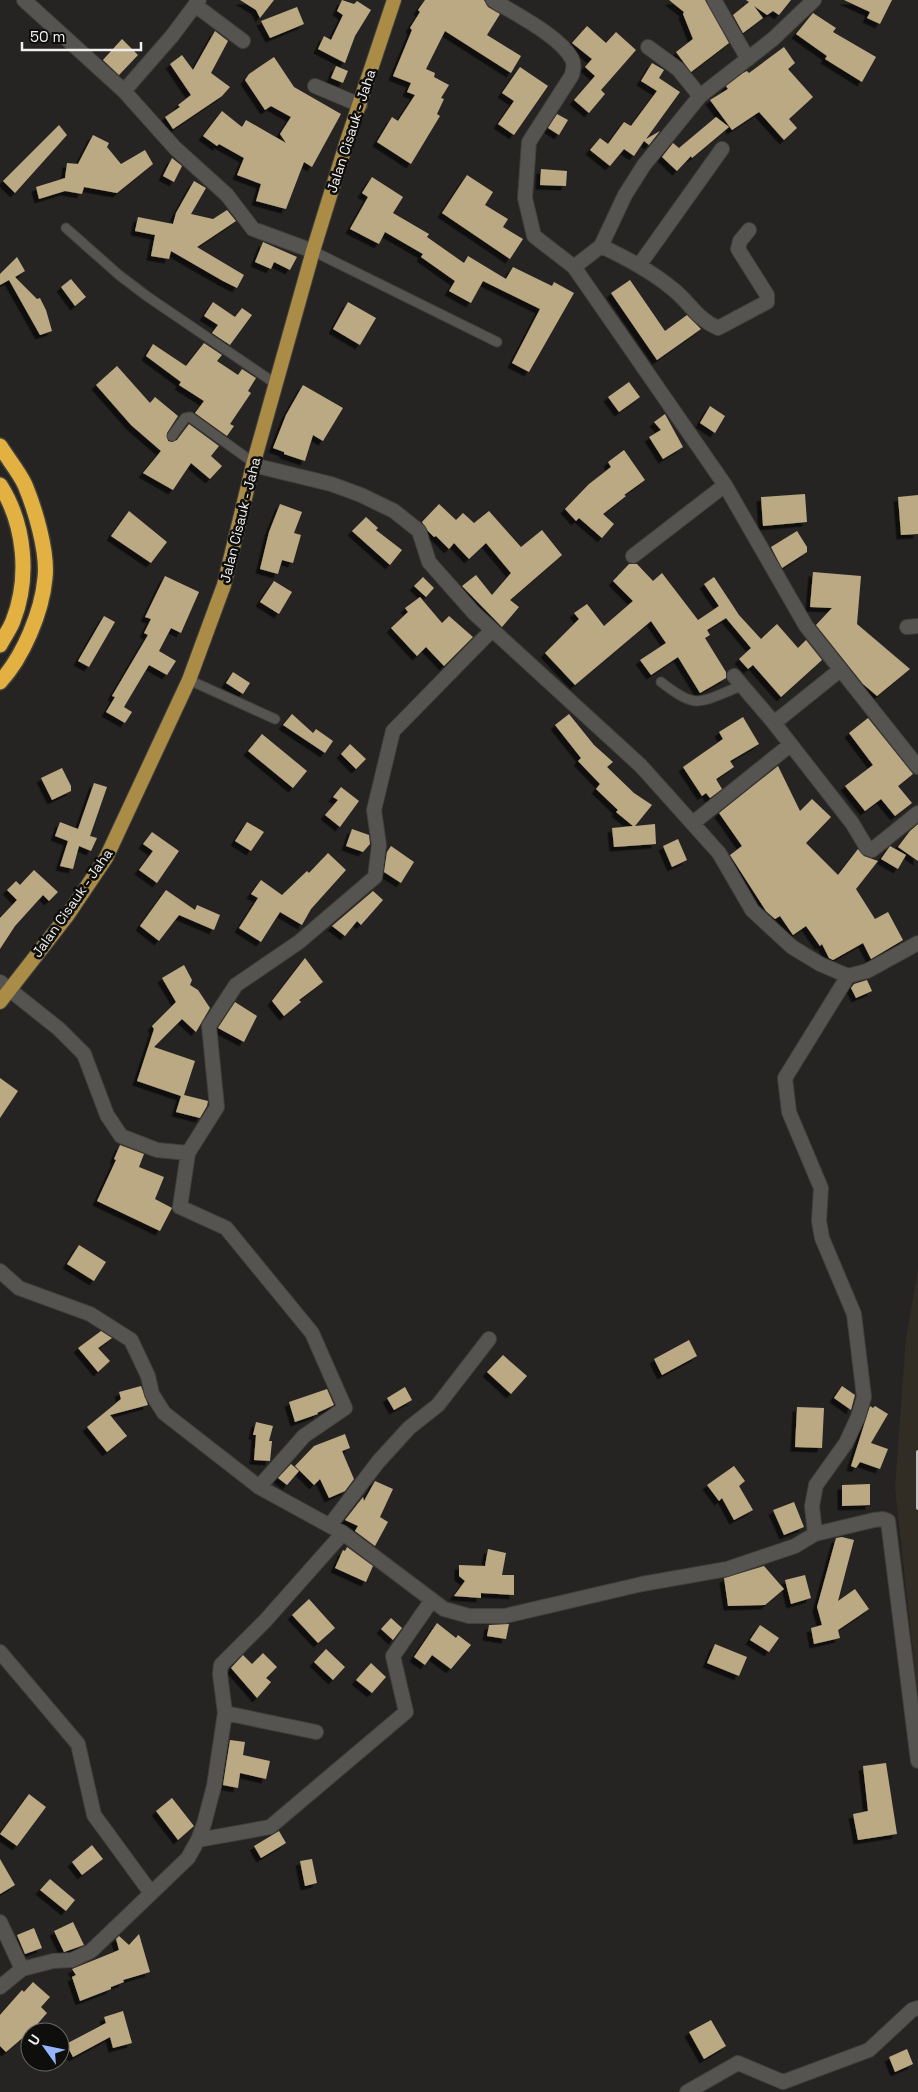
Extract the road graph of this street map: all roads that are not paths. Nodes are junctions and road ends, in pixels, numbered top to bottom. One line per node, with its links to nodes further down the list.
1 (24, 0): 11 (street)
2 (394, 0): 13 (main road, Jalan Cisauk - Jaha)
3 (493, 0): 20 (street)
4 (714, 0): 9 (street)
5 (814, 0): 9 (street)
6 (197, 2): 7 (street); 11 (street)
7 (243, 41)
8 (648, 47): 12 (street)
9 (748, 60): 12 (street)
10 (315, 86): 13 (street)
11 (124, 91): 18 (street)
12 (700, 96): 17 (street)
13 (360, 105): 18 (main road, Jalan Cisauk - Jaha)
14 (722, 149): 19 (street)
15 (66, 228): 22 (lane)
16 (749, 230): 19 (street)
17 (601, 246): 19 (street); 20 (street)
18 (313, 251): 21 (lane); 22 (main road, Jalan Cisauk - Jaha)
19 (640, 264)
20 (574, 267): 27 (street)
21 (497, 342)
22 (276, 384): 25 (main road, Jalan Cisauk - Jaha)
23 (172, 436): 25 (lane)
24 (0, 446): 34 (highway)
25 (254, 464): 29 (street); 32 (main road, Jalan Cisauk - Jaha)
26 (0, 485): 30 (highway)
27 (725, 485): 28 (street); 31 (street)
28 (633, 556)
29 (492, 630): 41 (street); 46 (street)
30 (0, 644)
31 (840, 670): 37 (street); 39 (street)
32 (189, 680): 36 (lane); 44 (main road, Jalan Cisauk - Jaha)
33 (737, 681): 35 (lane); 37 (street)
34 (0, 682)
35 (661, 682)
36 (275, 719)
37 (774, 723): 38 (street)
38 (790, 745): 40 (street); 41 (street)
39 (918, 767)
40 (918, 813)
41 (693, 823): 43 (street)
42 (918, 943): 43 (street)
43 (848, 976): 52 (street)
44 (5, 986): 45 (main road, Jalan Cisauk - Jaha); 46 (street)
45 (0, 1002)
46 (188, 1153): 49 (street)
47 (0, 1271): 49 (street)
48 (489, 1339): 50 (street)
49 (259, 1487): 50 (street)
50 (330, 1525): 51 (street)
51 (343, 1533): 53 (street); 55 (street)
52 (815, 1534): 53 (street); 57 (street)
53 (432, 1600): 58 (street)
54 (0, 1652): 59 (street)
55 (225, 1713): 56 (street); 58 (street)
56 (316, 1732)
57 (918, 1761)
58 (198, 1840): 59 (street)
59 (151, 1893): 61 (street)
60 (0, 1922): 61 (street)
61 (22, 1969): 62 (street)
62 (0, 1987)
63 (918, 2008): 64 (street)
64 (687, 2092)

